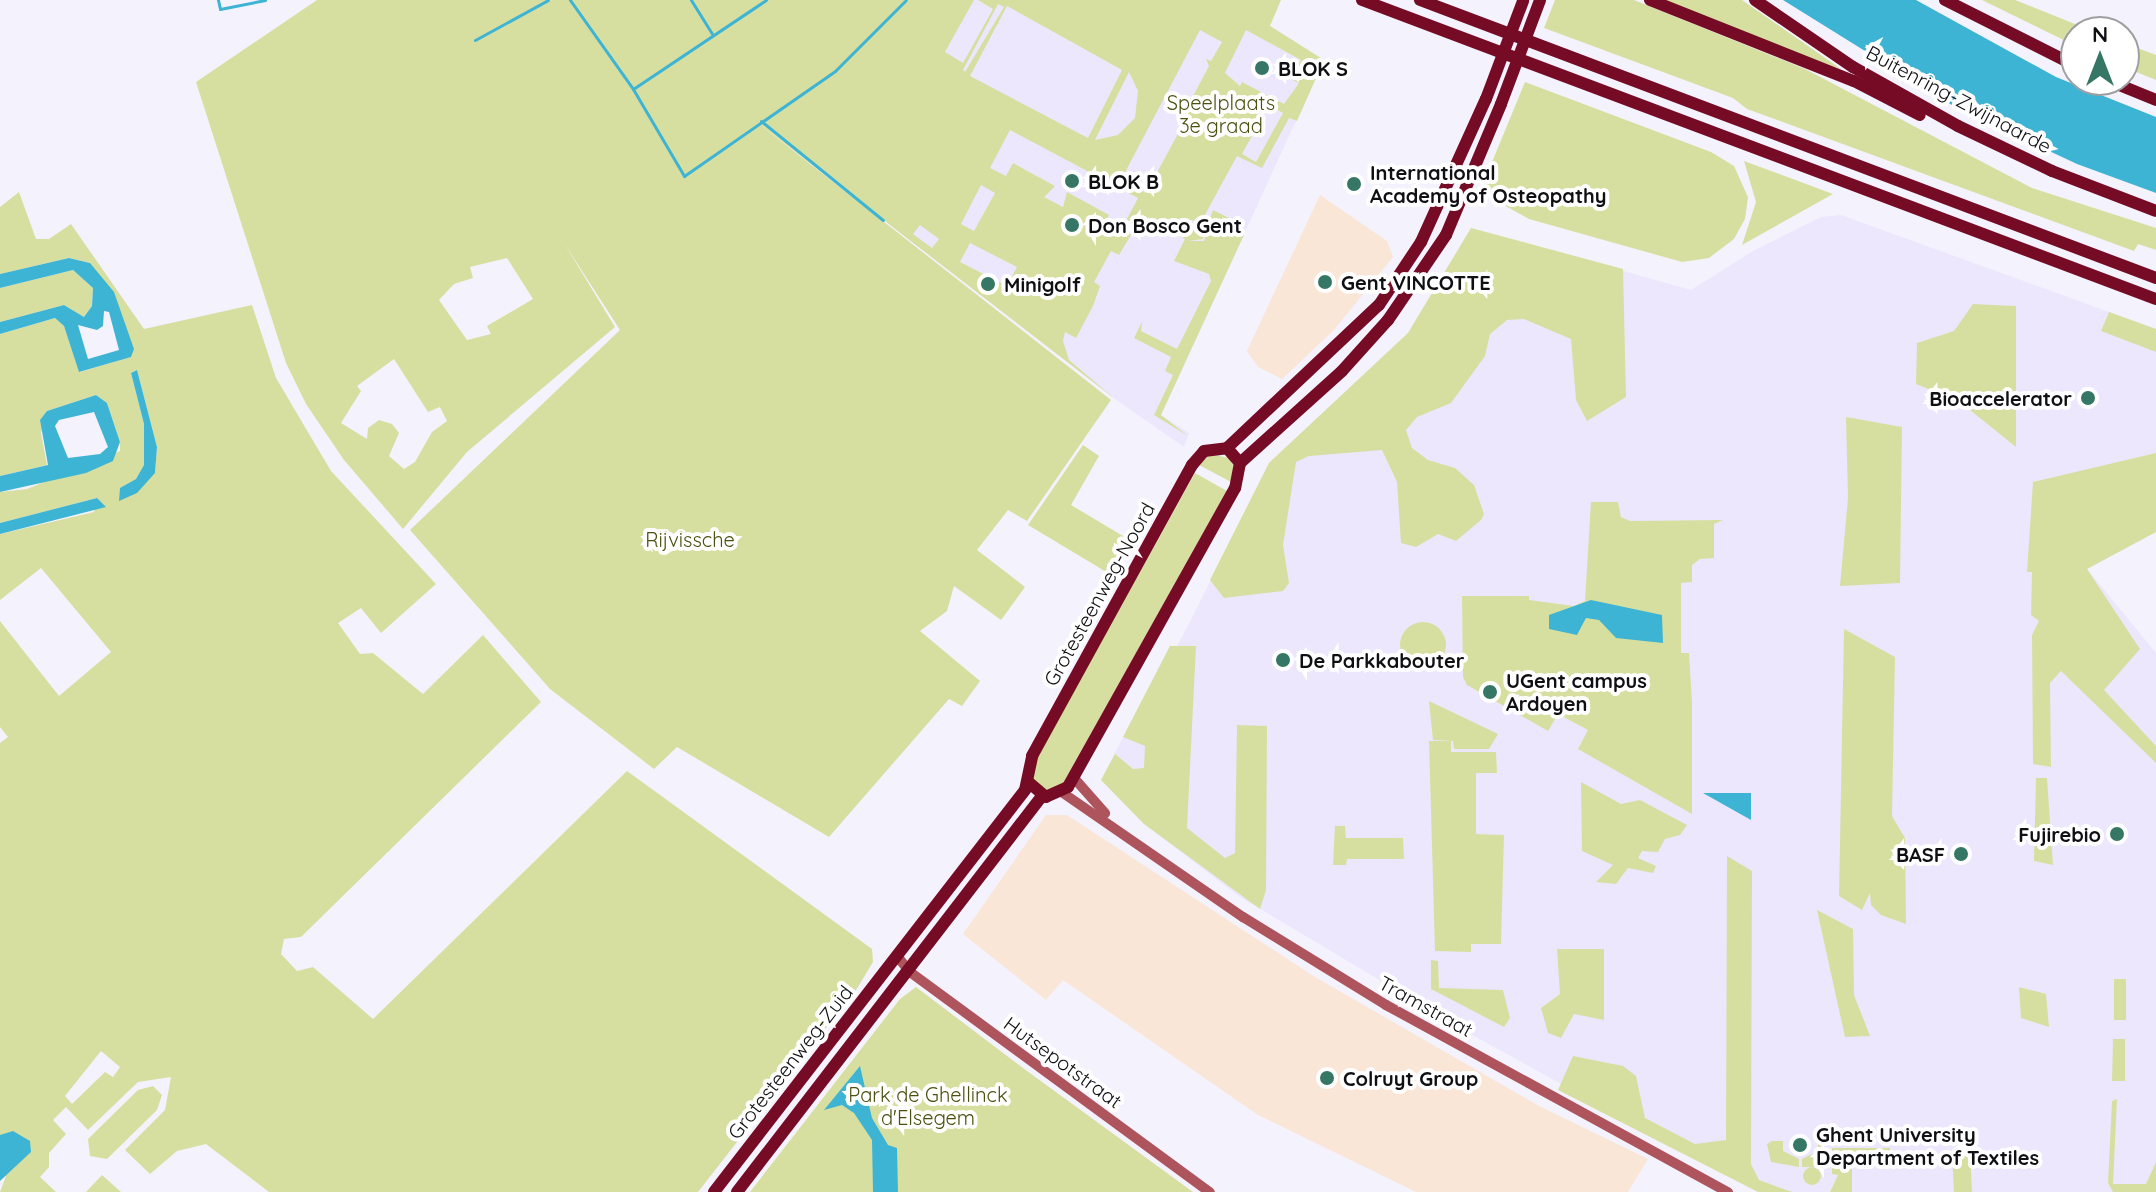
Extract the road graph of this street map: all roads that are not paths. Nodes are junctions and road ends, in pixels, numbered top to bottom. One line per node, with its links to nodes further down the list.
1 (1362, 0): 12 (highway)
2 (1420, 0): 11 (highway)
3 (1523, 0): 13 (highway, Grotesteenweg-Noord, bridge)
4 (1540, 0): 14 (highway, bridge)
5 (1650, 0): 9 (highway)
6 (1755, 0): 9 (highway, Buitenring-Zwijnaarde)
7 (1945, 0): 8 (highway)
8 (2060, 58)
9 (2052, 171): 10 (highway, Buitenring-Zwijnaarde)
10 (2156, 211)
11 (2156, 278)
12 (2156, 299)
13 (1227, 448): 14 (highway); 16 (highway, Grotesteenweg-Noord)
14 (1240, 463): 15 (highway)
15 (1074, 778): 17 (highway); 19 (main road, Tramstraat)
16 (1028, 782): 18 (highway); 20 (highway, Grotesteenweg-Noord)
17 (1063, 793): 18 (highway); 19 (main road, Tramstraat)
18 (1042, 796): 21 (highway)
19 (1120, 829): 25 (main road, Tramstraat)
20 (897, 956): 21 (main road, Hutsepotstraat); 22 (highway, Grotesteenweg-Zuid)
21 (910, 972): 23 (highway, Grotesteenweg-Zuid); 24 (main road, Hutsepotstraat)
22 (714, 1192)
23 (737, 1192)
24 (1210, 1192)
25 (1728, 1192)

